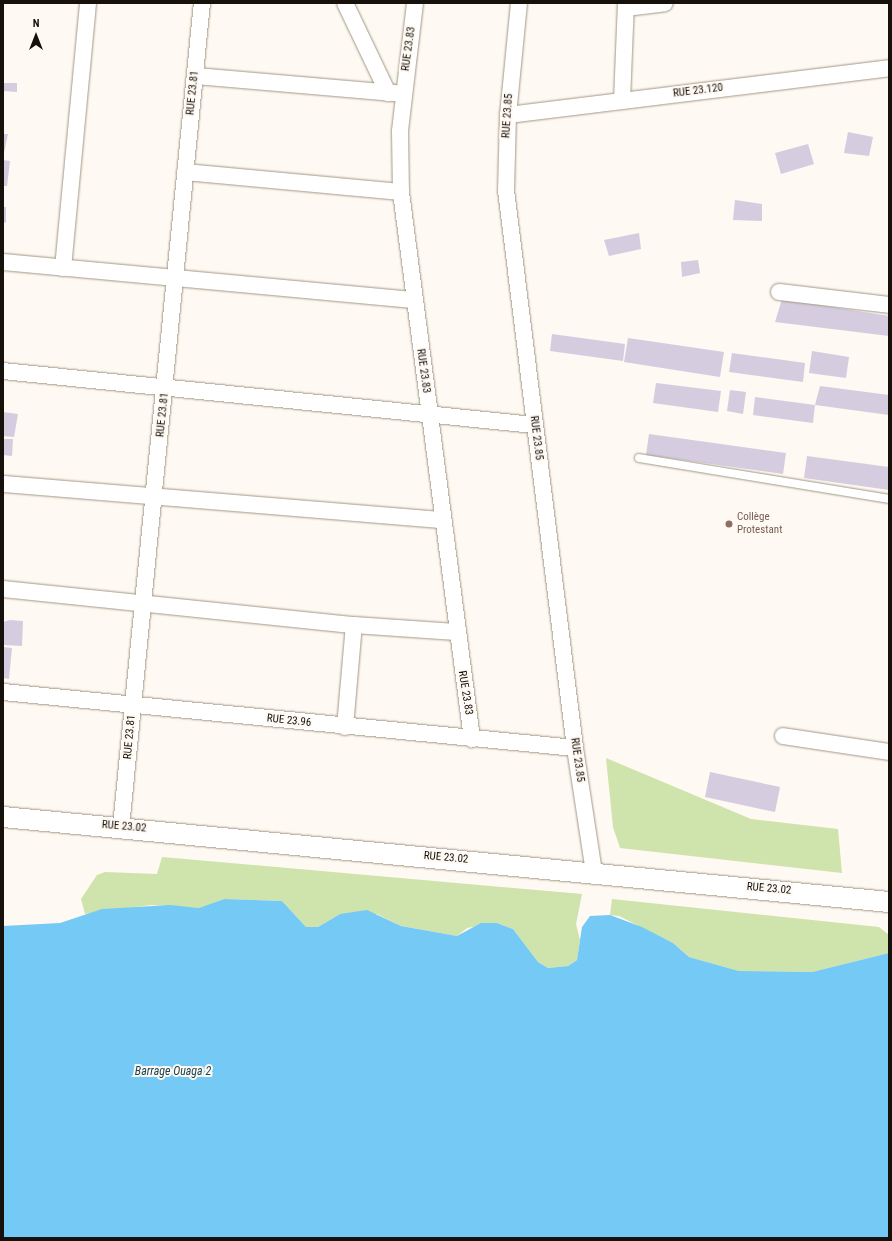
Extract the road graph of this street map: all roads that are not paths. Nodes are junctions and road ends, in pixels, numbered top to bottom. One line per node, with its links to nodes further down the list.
1 (88, 3): 16 (street)
2 (202, 3): 9 (street, RUE 23.81)
3 (344, 3): 10 (street)
4 (415, 3): 10 (street, RUE 23.83)
5 (519, 3): 12 (street, RUE 23.85)
6 (666, 3): 7 (street)
7 (626, 6): 11 (street)
8 (889, 68): 11 (street, RUE 23.120)
9 (195, 76): 10 (street); 13 (street, RUE 23.81)
10 (396, 93): 14 (street, RUE 23.83)
11 (622, 101): 12 (street, RUE 23.120)
12 (508, 115): 24 (street, RUE 23.85)
13 (185, 172): 14 (street); 17 (street, RUE 23.81)
14 (401, 192): 19 (street, RUE 23.83)
15 (3, 262): 16 (street)
16 (63, 268): 17 (street)
17 (176, 280): 19 (street); 22 (street, RUE 23.81)
18 (779, 292): 20 (street)
19 (413, 300): 23 (street, RUE 23.83)
20 (889, 305)
21 (3, 371): 22 (street)
22 (166, 387): 23 (street); 27 (street, RUE 23.81)
23 (429, 413): 24 (street); 29 (street, RUE 23.83)
24 (534, 425): 39 (street, RUE 23.85)
25 (639, 458): 28 (lane)
26 (3, 484): 27 (street)
27 (155, 498): 29 (street); 31 (street, RUE 23.81)
28 (889, 499)
29 (442, 520): 33 (street, RUE 23.83)
30 (3, 589): 31 (street)
31 (145, 603): 32 (street); 35 (street, RUE 23.81)
32 (354, 625): 33 (street); 36 (street)
33 (456, 632): 38 (street, RUE 23.83)
34 (3, 692): 35 (street, RUE 23.96)
35 (133, 704): 36 (street, RUE 23.96); 42 (street, RUE 23.81)
36 (345, 727): 38 (street, RUE 23.96)
37 (782, 736): 40 (street)
38 (472, 739): 39 (street, RUE 23.96)
39 (575, 748): 43 (street, RUE 23.85)
40 (889, 752)
41 (3, 817): 42 (street, RUE 23.02)
42 (121, 827): 43 (street, RUE 23.02)
43 (594, 872): 44 (street, RUE 23.02)
44 (889, 902)

